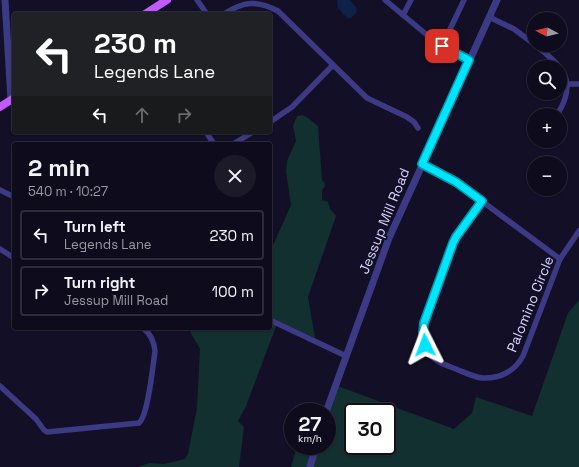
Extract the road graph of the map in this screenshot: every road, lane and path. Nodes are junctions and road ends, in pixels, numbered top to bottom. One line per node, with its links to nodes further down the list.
1 (5, 0): 20 (street)
2 (167, 0): 8 (main road)
3 (197, 0): 9 (street)
4 (385, 0): 11 (street)
5 (411, 0): 11 (street)
6 (464, 0): 14 (street)
7 (496, 0): 12 (street, Jessup Mill Road)
8 (148, 12)
9 (206, 12)
10 (227, 12): 17 (street)
11 (403, 15): 14 (street)
12 (489, 17): 13 (street); 16 (street, Jessup Mill Road)
13 (527, 39)
14 (442, 46): 16 (street)
15 (543, 52): 18 (street)
16 (469, 60): 27 (street, Jessup Mill Road)
17 (333, 65): 23 (street); 24 (street)
18 (569, 84): 19 (street); 22 (street)
19 (579, 84)
20 (12, 98): 21 (main road)
21 (0, 107)
22 (562, 108)
23 (272, 120)
24 (418, 128)
25 (250, 134): 26 (street)
26 (236, 142)
27 (422, 164): 30 (street); 37 (street, Jessup Mill Road)
28 (0, 190): 29 (street)
29 (12, 196)
30 (482, 201): 34 (street); 34 (street, Palomino Circle)
31 (579, 231): 34 (street, Palomino Circle)
32 (0, 249): 33 (street)
33 (12, 257)
34 (560, 259)
35 (272, 321): 37 (street)
36 (145, 330): 38 (street)
37 (346, 356): 39 (street, Jessup Mill Road)
38 (0, 386)
39 (329, 403)
40 (313, 455): 41 (street)
41 (310, 467)

